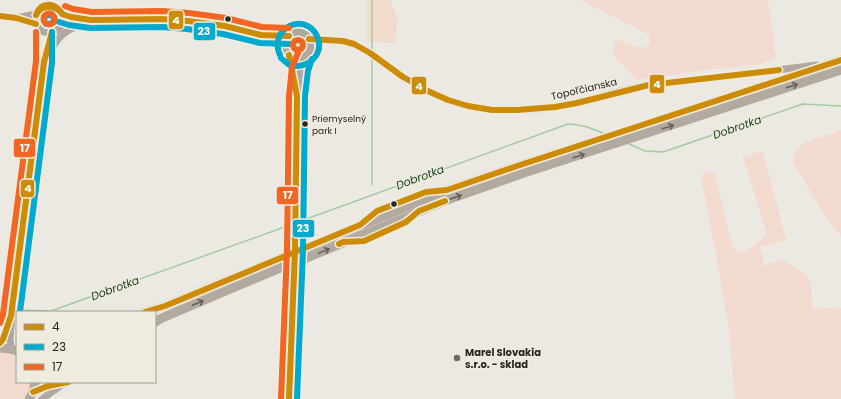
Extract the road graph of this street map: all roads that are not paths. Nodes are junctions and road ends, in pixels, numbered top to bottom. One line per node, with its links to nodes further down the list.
1 (36, 14): 2 (street); 4 (street); 6 (street)
2 (62, 14): 5 (street); 7 (street)
3 (0, 16): 4 (street)
4 (16, 18): 6 (street)
5 (91, 20): 7 (street); 10 (street); 17 (street)
6 (36, 24): 8 (street)
7 (62, 24): 9 (street)
8 (44, 32): 9 (street); 17 (street)
9 (52, 32): 17 (street)
10 (261, 35): 11 (street); 13 (street)
11 (289, 36): 12 (street); 13 (street)
12 (310, 39): 15 (street); 18 (street, Topoľčianska)
13 (285, 47): 14 (street)
14 (289, 55): 15 (street); 20 (street)
15 (305, 56): 20 (street)
16 (841, 60): 18 (main road)
17 (44, 62): 22 (street)
18 (830, 64): 21 (main road, bridge)
19 (841, 70): 23 (main road, one-way to 19, bridge)
20 (297, 96): 33 (street)
21 (148, 311)
22 (11, 316): 24 (street); 25 (street); 27 (street)
23 (156, 321)
24 (16, 324)
25 (0, 343)
26 (0, 348): 27 (main road)
27 (14, 350)
28 (35, 383): 31 (main road)
29 (62, 383): 31 (main road)
30 (65, 383): 32 (street)
31 (31, 395)
32 (42, 399)
33 (289, 399)

